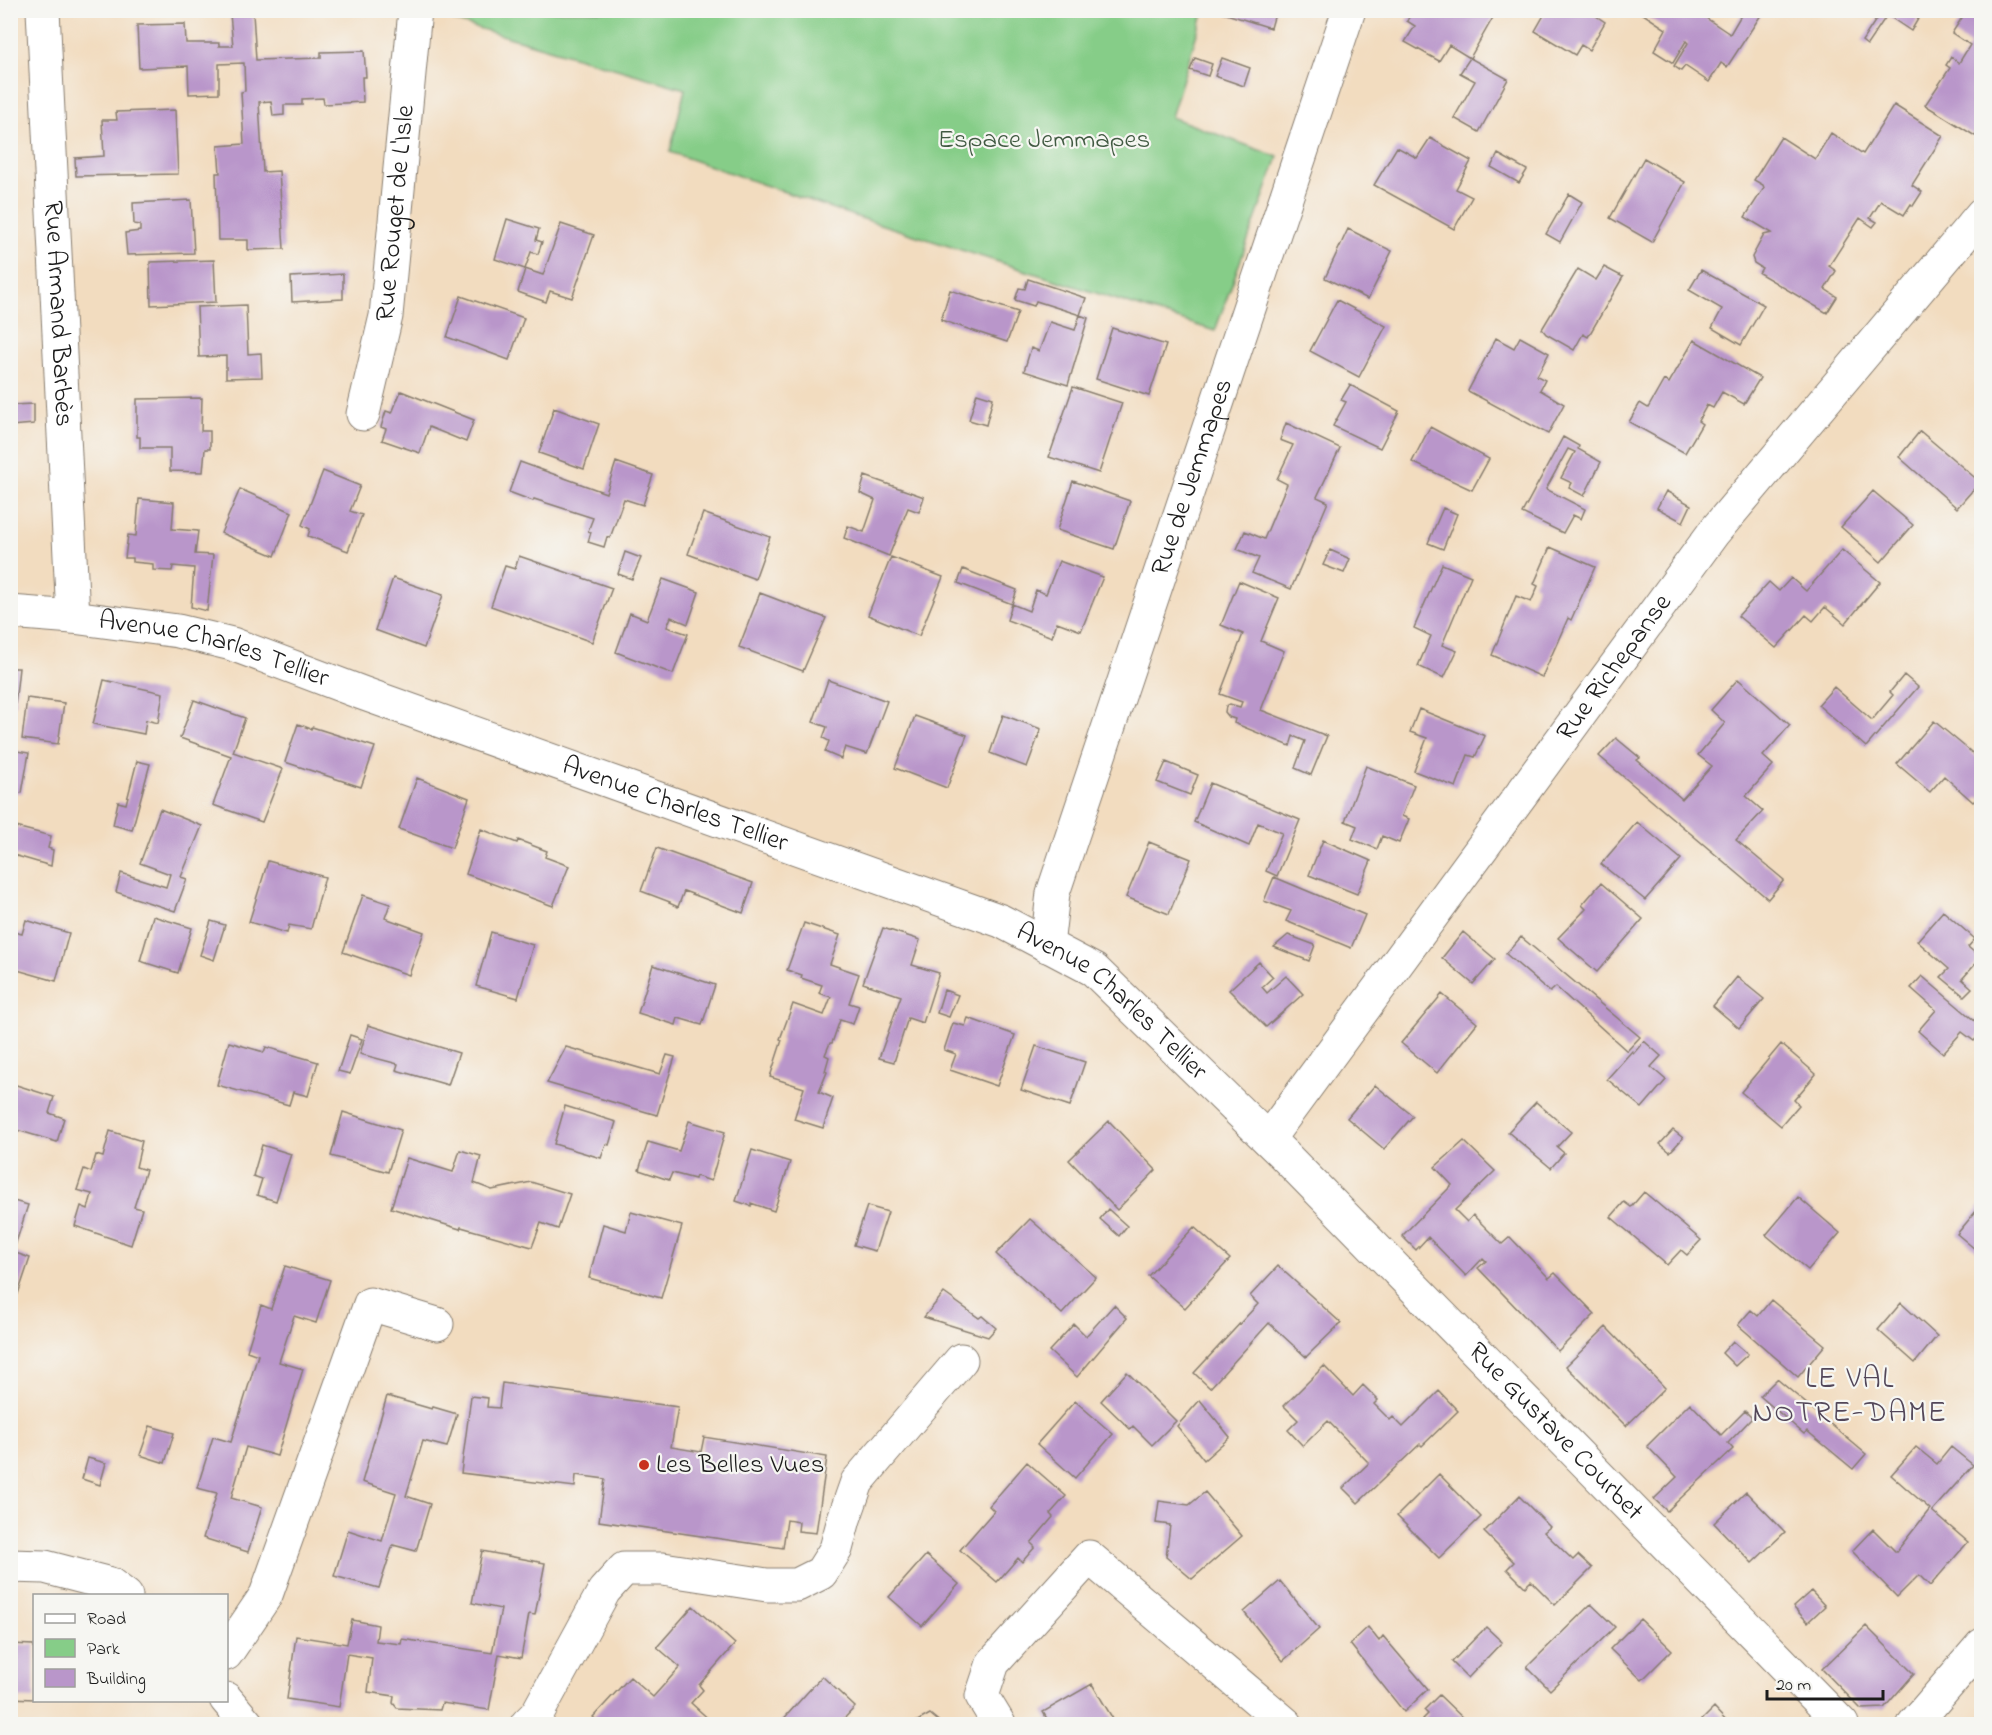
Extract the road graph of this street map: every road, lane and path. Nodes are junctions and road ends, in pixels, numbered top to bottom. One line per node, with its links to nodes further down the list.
1 (43, 10): 7 (street, Rue Armand Barbès)
2 (415, 10): 5 (street, Rue Rouget de L'Isle)
3 (1349, 10): 8 (street, Rue de Jemmapes)
4 (1982, 214): 9 (street, Rue Richepanse)
5 (363, 414)
6 (10, 612): 7 (street, Avenue Charles Tellier)
7 (73, 617): 8 (street, Avenue Charles Tellier)
8 (1047, 946): 9 (street, Avenue Charles Tellier)
9 (1268, 1139): 21 (street, Rue Gustave Courbet)
10 (437, 1324): 15 (street)
11 (961, 1360): 18 (street)
12 (10, 1566): 13 (street)
13 (123, 1594)
14 (1982, 1645): 22 (street)
15 (228, 1650)
16 (228, 1701): 17 (street)
17 (247, 1725)
18 (527, 1725)
19 (999, 1725): 20 (street)
20 (1286, 1725)
21 (1842, 1725)
22 (1914, 1725)

